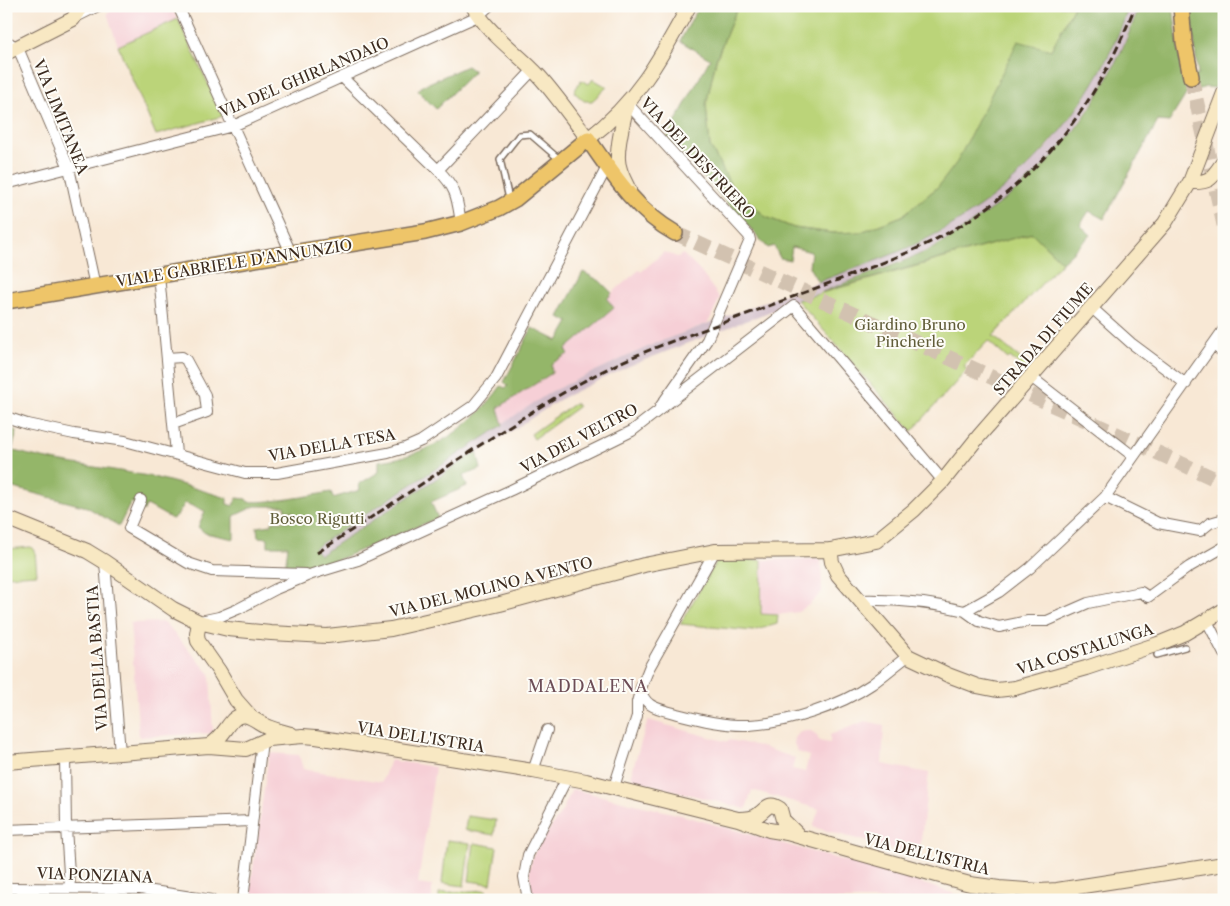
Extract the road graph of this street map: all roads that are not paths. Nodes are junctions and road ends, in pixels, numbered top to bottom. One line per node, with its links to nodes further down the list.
1 (81, 6): 8 (main road)
2 (98, 6): 8 (street)
3 (178, 6): 15 (street)
4 (490, 6): 7 (street, VIA DEL GHIRLANDAIO)
5 (689, 6): 14 (main road)
6 (1181, 6): 11 (main road)
7 (476, 11): 10 (main road); 12 (street, VIA DEL GHIRLANDAIO)
8 (73, 19): 9 (main road)
9 (10, 47): 20 (street, VIA LIMITANEA)
10 (533, 70): 16 (main road); 21 (street)
11 (1191, 77)
12 (343, 78): 15 (street, VIA DEL GHIRLANDAIO); 21 (street)
13 (1224, 93): 22 (main road, STRADA DI FIUME)
14 (627, 103): 16 (main road); 25 (main road); 39 (street, VIA DEL DESTRIERO)
15 (233, 126): 20 (street, VIA DEL GHIRLANDAIO); 28 (street)
16 (588, 140): 17 (main road, VIALE GABRIELE D'ANNUNZIO); 19 (main road)
17 (561, 161): 24 (main road, VIALE GABRIELE D'ANNUNZIO); 24 (lane)
18 (1224, 161): 22 (main road)
19 (607, 167): 25 (main road); 42 (street, VIA DELLA TESA)
20 (68, 168): 23 (street, VIA DEL GHIRLANDAIO); 30 (street, VIA LIMITANEA)
21 (438, 170): 26 (street)
22 (1190, 182): 32 (main road, STRADA DI FIUME)
23 (6, 184)
24 (509, 202): 26 (main road, VIALE GABRIELE D'ANNUNZIO)
25 (643, 211): 27 (main road)
26 (461, 224): 28 (main road, VIALE GABRIELE D'ANNUNZIO)
27 (674, 233)
28 (291, 252): 29 (main road, VIALE GABRIELE D'ANNUNZIO)
29 (159, 275): 30 (main road, VIALE GABRIELE D'ANNUNZIO); 36 (street)
30 (95, 286): 31 (main road, VIALE GABRIELE D'ANNUNZIO)
31 (6, 301)
32 (1092, 308): 37 (main road, STRADA DI FIUME); 38 (street)
33 (1224, 329): 34 (street)
34 (1212, 345): 35 (street); 38 (street)
35 (1224, 353)
36 (167, 358): 41 (street); 41 (street)
37 (1031, 377): 43 (street); 44 (main road, STRADA DI FIUME)
38 (1186, 384): 43 (street)
39 (653, 416): 44 (street, VIA DEL VELTRO); 53 (street, VIA DEL VELTRO)
40 (6, 417): 42 (street, VIA DELLA TESA)
41 (174, 424): 42 (street)
42 (176, 453)
43 (1133, 456): 45 (street)
44 (943, 481): 50 (main road, STRADA DI FIUME)
45 (1105, 497): 48 (street); 56 (street)
46 (141, 500): 53 (street)
47 (6, 518): 52 (main road, VIA DEL MOLINO A VENTO)
48 (1224, 519)
49 (1224, 547): 56 (street)
50 (830, 550): 51 (main road, VIA DEL MOLINO A VENTO); 54 (main road, VIA COSTALUNGA)
51 (715, 551): 58 (main road, VIA DEL MOLINO A VENTO); 64 (street)
52 (105, 562): 58 (main road, VIA DEL MOLINO A VENTO); 74 (street, VIA DELLA BASTIA)
53 (312, 574): 58 (street, VIA DEL VELTRO)
54 (859, 600): 56 (street); 62 (main road, VIA COSTALUNGA)
55 (1224, 610): 57 (main road, VIA COSTALUNGA)
56 (965, 611)
57 (1207, 621): 60 (street); 62 (main road, VIA COSTALUNGA)
58 (199, 622): 63 (main road)
59 (1185, 647): 61 (lane)
60 (1224, 654)
61 (1157, 655)
62 (908, 656): 65 (street)
63 (228, 688): 67 (main road); 68 (main road)
64 (641, 688): 65 (street); 66 (street)
65 (654, 707): 66 (street)
66 (637, 716): 79 (street)
67 (254, 718): 68 (main road); 70 (main road, VIA DELL'ISTRIA); 71 (main road)
68 (230, 724): 72 (main road); 73 (main road)
69 (547, 730): 77 (street)
70 (303, 736): 71 (main road, VIA DELL'ISTRIA); 77 (main road, VIA DELL'ISTRIA)
71 (259, 743): 73 (main road, VIA DELL'ISTRIA); 82 (street)
72 (209, 746): 73 (main road, VIA DELL'ISTRIA); 74 (main road, VIA DELL'ISTRIA)
73 (241, 748)
74 (120, 752): 75 (main road, VIA DELL'ISTRIA)
75 (65, 757): 76 (main road, VIA DELL'ISTRIA); 84 (street)
76 (6, 762)
77 (533, 771): 78 (main road, VIA DELL'ISTRIA)
78 (567, 778): 79 (main road, VIA DELL'ISTRIA); 94 (street)
79 (614, 787): 81 (main road, VIA DELL'ISTRIA)
80 (759, 814): 81 (main road, VIA DELL'ISTRIA); 83 (main road, VIA DELL'ISTRIA); 86 (main road)
81 (738, 819): 86 (main road, VIA DELL'ISTRIA)
82 (252, 820): 84 (street); 93 (street)
83 (783, 820): 86 (main road); 87 (main road, VIA DELL'ISTRIA)
84 (66, 828): 85 (street); 90 (street)
85 (6, 830)
86 (769, 830): 87 (main road, VIA DELL'ISTRIA)
87 (802, 838): 91 (main road, VIA DELL'ISTRIA)
88 (1224, 864): 91 (main road, VIA DELL'ISTRIA)
89 (6, 888): 90 (street, VIA PONZIANA)
90 (70, 888): 92 (street, VIA PONZIANA)
91 (1068, 895)
92 (211, 900)
93 (243, 900)
94 (528, 900)

